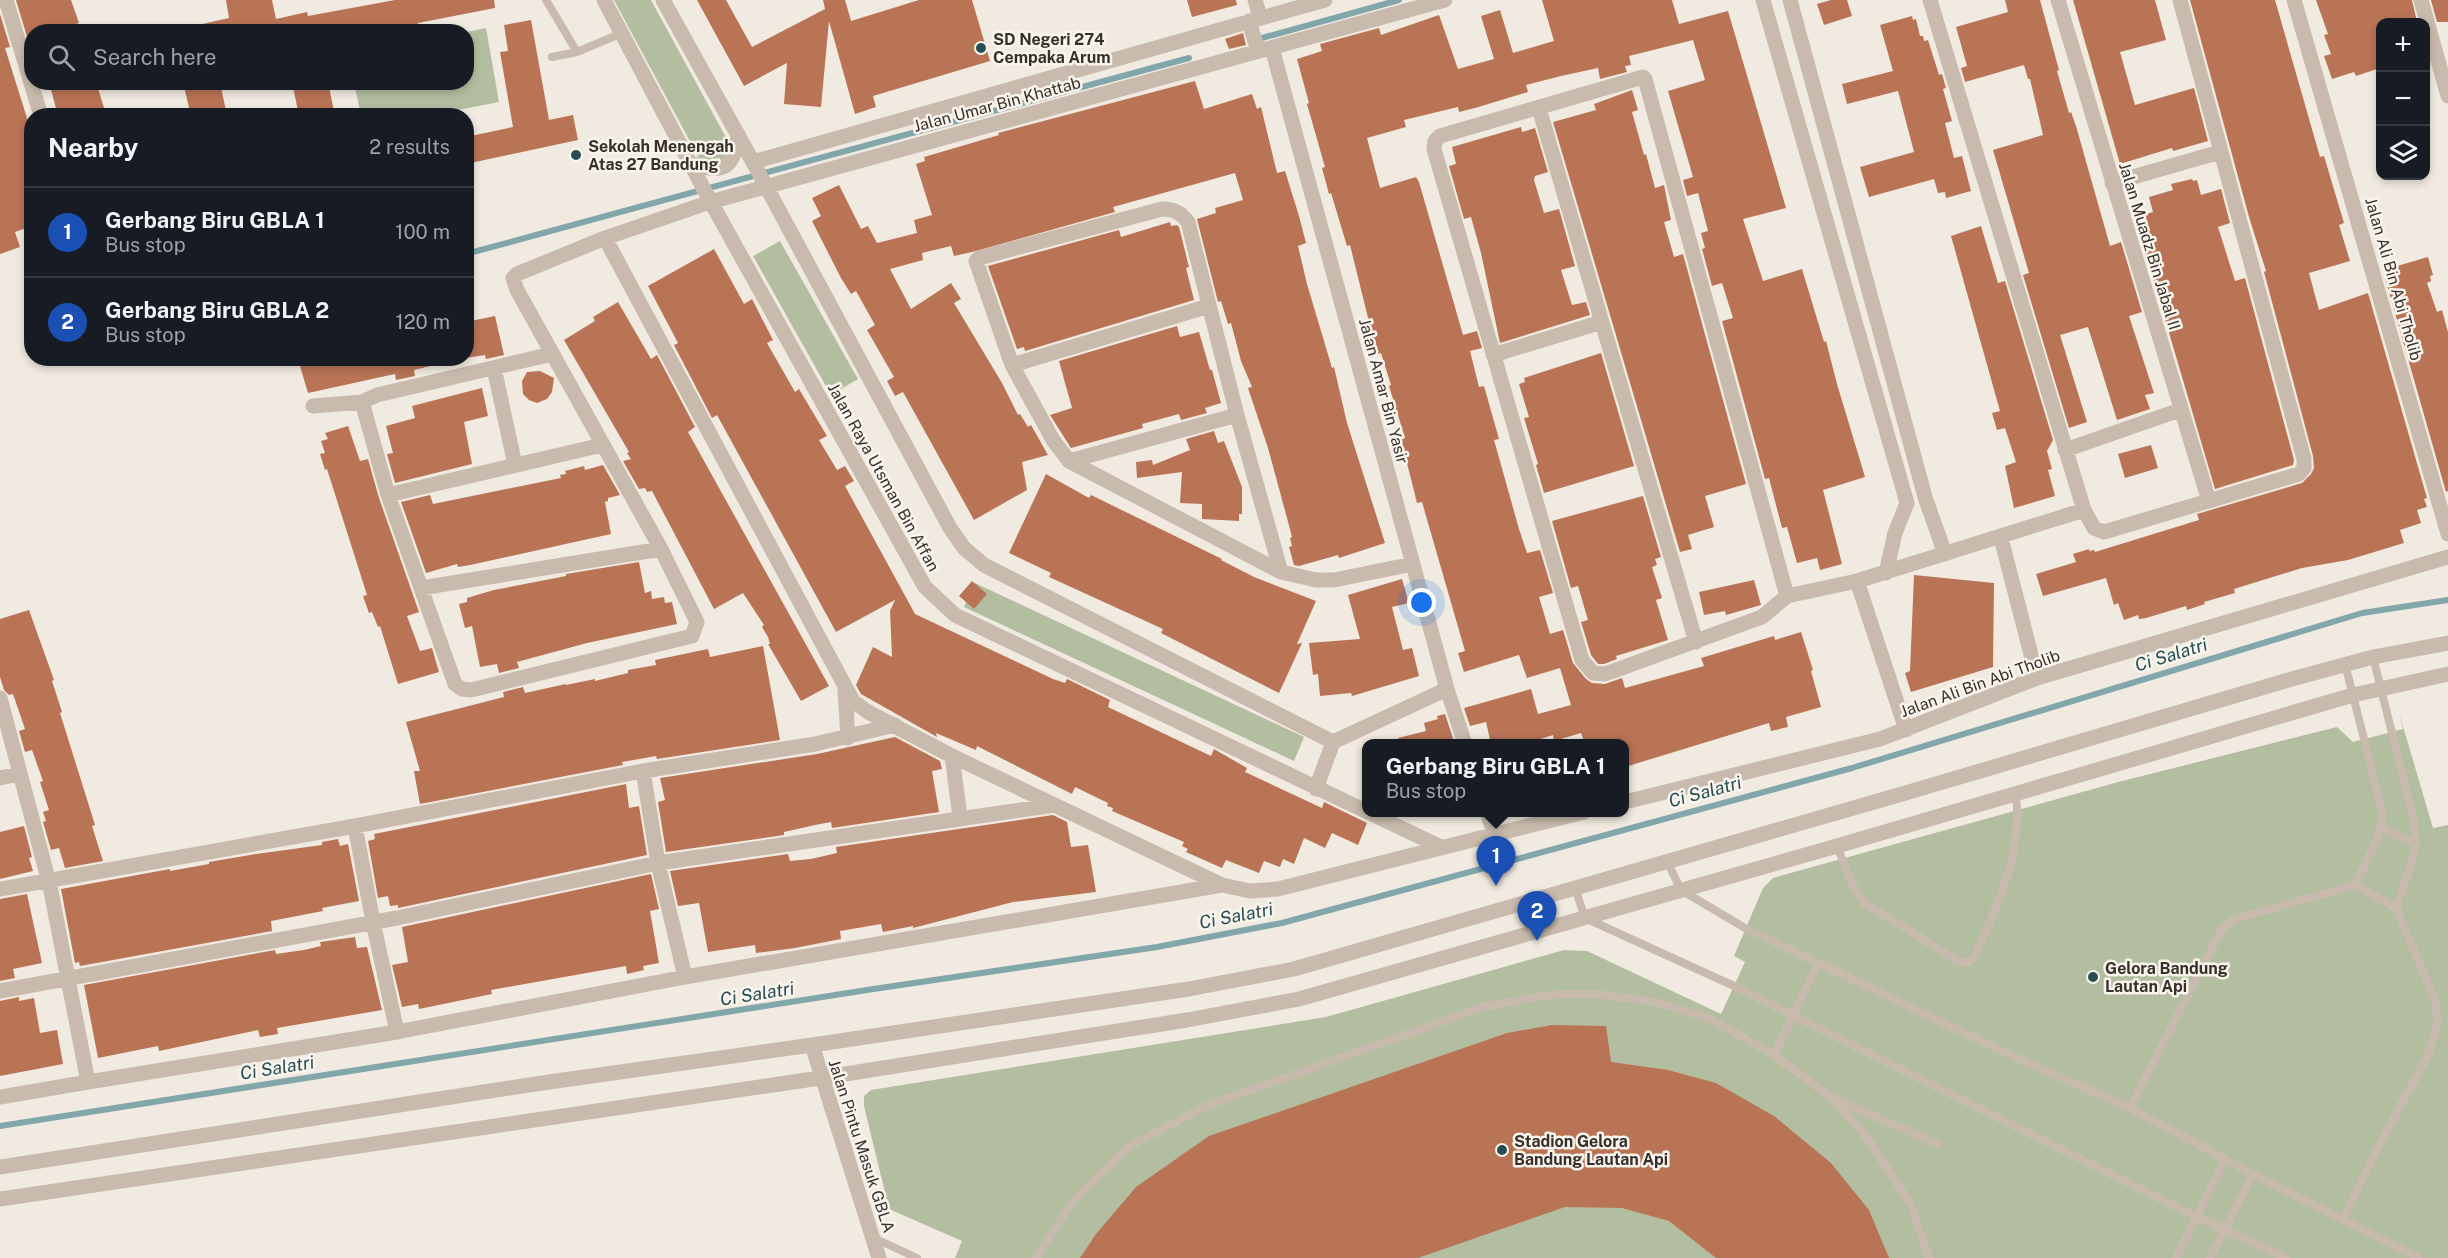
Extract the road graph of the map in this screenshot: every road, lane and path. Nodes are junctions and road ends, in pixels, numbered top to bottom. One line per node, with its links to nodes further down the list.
1 (6, 0): 20 (street)
2 (546, 0): 18 (lane)
3 (604, 0): 16 (street, Jalan Raya Utsman Bin Affan)
4 (663, 0): 26 (street, Jalan Raya Utsman Bin Affan)
5 (1256, 0): 15 (street, Jalan Amar Bin Yasir)
6 (1325, 0): 15 (street, Jalan Umar Bin Khattab)
7 (1445, 0): 17 (street, Jalan Umar Bin Khattab)
8 (1763, 0): 50 (street)
9 (1791, 0): 48 (street)
10 (1930, 0): 44 (street)
11 (2058, 0): 30 (street, Jalan Muadz Bin Jabal II)
12 (2180, 0): 27 (street)
13 (2294, 0): 52 (street, Jalan Ali Bin Abi Tholib)
14 (2421, 0): 21 (street)
15 (1255, 19): 17 (street, Jalan Amar Bin Yasir); 29 (street, Jalan Umar Bin Khattab)
16 (622, 33): 18 (lane); 28 (street, Jalan Raya Utsman Bin Affan)
17 (1265, 49): 29 (street, Jalan Umar Bin Khattab); 57 (street, Jalan Amar Bin Yasir)
18 (577, 52): 19 (lane)
19 (552, 57)
20 (24, 60)
21 (2443, 63): 23 (street)
22 (33, 90): 24 (street)
23 (2448, 96)
24 (39, 108)
25 (1539, 108): 34 (street); 36 (street); 62 (street)
26 (738, 134): 28 (street); 29 (street, Jalan Raya Utsman Bin Affan)
27 (2220, 152): 30 (street); 49 (street)
28 (694, 170): 31 (street, Jalan Raya Utsman Bin Affan)
29 (759, 173): 31 (street); 78 (street, Jalan Raya Utsman Bin Affan)
30 (2112, 183): 41 (street, Jalan Muadz Bin Jabal II)
31 (708, 198): 32 (street); 83 (street, Jalan Raya Utsman Bin Affan)
32 (606, 238): 35 (street); 70 (street)
33 (1209, 306): 37 (street); 37 (street); 42 (street)
34 (1602, 322): 36 (street); 63 (street)
35 (552, 354): 38 (street); 43 (street)
36 (1493, 355): 63 (street)
37 (1012, 365): 45 (street)
38 (494, 368): 39 (street); 46 (street)
39 (362, 402): 40 (street); 47 (street)
40 (313, 406)
41 (2180, 410): 44 (street); 49 (street, Jalan Muadz Bin Jabal II)
42 (1237, 415): 45 (street); 58 (street)
43 (602, 445): 46 (street); 54 (street)
44 (2065, 450): 51 (street)
45 (1069, 461): 58 (street)
46 (514, 465): 47 (street)
47 (388, 495): 61 (street)
48 (1925, 497): 50 (street); 55 (street)
49 (2209, 501): 51 (street)
50 (1907, 503): 59 (street)
51 (2084, 510): 53 (street)
52 (2448, 534)
53 (2001, 538): 55 (street); 68 (street)
54 (662, 549): 61 (street); 61 (street)
55 (1945, 554): 59 (street)
56 (2448, 557): 68 (street, Jalan Ali Bin Abi Tholib)
57 (1413, 564): 58 (street); 71 (street, Jalan Amar Bin Yasir)
58 (1281, 572)
59 (1886, 573): 60 (street)
60 (1857, 581): 62 (street); 75 (street)
61 (421, 588)
62 (1787, 596): 63 (street)
63 (1696, 642)
64 (2448, 643): 65 (street)
65 (2373, 657): 66 (street); 69 (lane)
66 (2345, 664): 72 (lane); 98 (street)
67 (2448, 674): 69 (street)
68 (2037, 678): 75 (street, Jalan Ali Bin Abi Tholib)
69 (2382, 688): 72 (street); 95 (lane)
70 (845, 689): 74 (street); 76 (street)
71 (1447, 689): 77 (street, Jalan Amar Bin Yasir); 78 (street)
72 (2353, 695): 84 (street); 93 (lane)
73 (0, 698): 81 (street)
74 (895, 725): 76 (street); 79 (street)
75 (1906, 730): 85 (street, Jalan Ali Bin Abi Tholib)
76 (848, 738): 80 (street)
77 (1463, 739)
78 (1333, 742): 83 (street)
79 (952, 756): 86 (street); 88 (street)
80 (643, 771): 92 (street); 99 (street)
81 (20, 774): 82 (street); 100 (street)
82 (0, 778)
83 (1316, 789): 87 (street, Jalan Raya Utsman Bin Affan)
84 (2015, 793): 96 (street); 96 (lane)
85 (1629, 801)
86 (1055, 805): 88 (street); 101 (street)
87 (1362, 810)
88 (960, 817): 99 (street)
89 (1377, 817): 97 (street, Jalan Raya Utsman Bin Affan)
90 (1488, 817): 94 (street)
91 (1568, 817): 94 (street)
92 (355, 826): 100 (street); 108 (street)
93 (2381, 828): 95 (lane); 102 (lane)
94 (1495, 835): 97 (street)
95 (2416, 844): 106 (lane)
96 (1837, 846): 105 (street)
97 (1442, 847): 101 (street)
98 (1667, 861): 103 (street); 105 (lane)
99 (658, 863): 108 (street); 110 (street)
100 (48, 880): 104 (street); 111 (street)
101 (1222, 885): 110 (street)
102 (2355, 885): 106 (lane); 121 (lane)
103 (1575, 888): 107 (lane); 115 (street)
104 (0, 889)
105 (1681, 890): 107 (street); 109 (lane)
106 (2396, 908): 128 (lane)
107 (1585, 918): 113 (lane); 117 (street)
108 (373, 922): 111 (street); 114 (street)
109 (1818, 963): 113 (lane); 121 (lane)
110 (685, 977): 114 (street)
111 (69, 978): 112 (street); 118 (street)
112 (0, 991)
113 (1793, 1016): 116 (lane); 127 (lane)
114 (397, 1032): 118 (street)
115 (812, 1046): 117 (street, Jalan Pintu Masuk GBLA); 124 (street)
116 (1774, 1055): 120 (lane); 133 (lane)
117 (820, 1078): 126 (street); 130 (street, Jalan Pintu Masuk GBLA)
118 (88, 1082): 119 (street)
119 (0, 1097)
120 (1832, 1098): 122 (lane); 134 (lane)
121 (2130, 1108): 123 (lane)
122 (1938, 1144)
123 (2225, 1159): 125 (lane); 127 (lane)
124 (0, 1167)
125 (2253, 1174): 128 (lane); 129 (lane)
126 (0, 1199)
127 (2198, 1216): 129 (lane); 135 (lane)
128 (2343, 1220): 138 (lane)
129 (2225, 1230): 136 (lane); 137 (lane)
130 (872, 1237): 131 (street, Jalan Pintu Masuk GBLA); 132 (lane)
131 (879, 1258)
132 (917, 1258)
133 (1036, 1258)
134 (1929, 1258)
135 (2176, 1258)
136 (2210, 1258)
137 (2286, 1258)
138 (2419, 1258)

